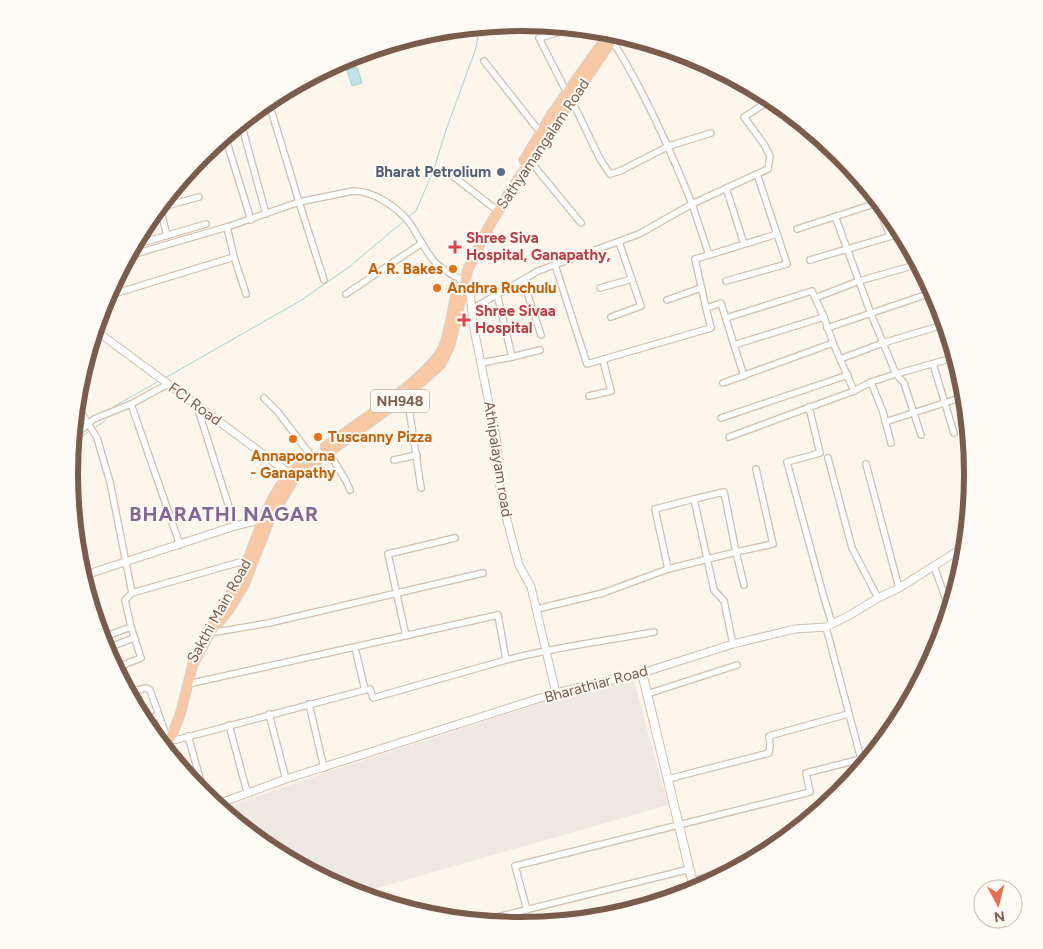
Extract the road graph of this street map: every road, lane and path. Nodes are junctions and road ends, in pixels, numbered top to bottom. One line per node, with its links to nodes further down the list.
1 (557, 33): 5 (street)
2 (607, 40): 5 (highway, NH948)
3 (615, 42): 12 (street)
4 (484, 61): 9 (street)
5 (569, 97): 9 (highway, NH948); 12 (street); 13 (highway, Sathyamangalam Road / NH948)
6 (764, 104): 14 (street)
7 (271, 109): 18 (street)
8 (242, 131): 23 (street)
9 (540, 132): 22 (highway, NH948)
10 (711, 134): 12 (street)
11 (227, 143): 27 (street)
12 (669, 146): 20 (street)
13 (530, 161): 28 (street); 49 (highway, Sathyamangalam Road / NH948)
14 (757, 174): 16 (street); 32 (street)
15 (453, 176): 22 (street)
16 (726, 188): 20 (street); 39 (street)
17 (199, 197): 19 (street)
18 (299, 202): 23 (street); 38 (street); 48 (street)
19 (171, 204)
20 (692, 204): 37 (street); 42 (street)
21 (873, 204): 25 (street)
22 (494, 208): 49 (highway, NH948)
23 (266, 214): 27 (street)
24 (162, 216): 34 (street)
25 (835, 216): 31 (street); 40 (street)
26 (883, 219): 35 (street)
27 (251, 220): 30 (street)
28 (581, 223)
29 (206, 224): 34 (street)
30 (228, 227): 41 (street); 43 (street)
31 (797, 229)
32 (777, 234): 39 (street); 51 (street)
33 (894, 235): 35 (street)
34 (167, 236): 36 (street)
35 (890, 236): 40 (street)
36 (145, 242)
37 (619, 242): 45 (street); 47 (street)
38 (422, 243): 49 (street); 57 (street)
39 (744, 244): 42 (street)
40 (848, 249): 44 (street); 52 (street)
41 (138, 253)
42 (710, 255): 54 (street)
43 (234, 256): 55 (street); 56 (street)
44 (810, 260)
45 (555, 265): 50 (street); 79 (street)
46 (912, 266): 52 (street)
47 (632, 279): 53 (street); 65 (street)
48 (324, 280)
49 (462, 280): 63 (street, Athipalayam road); 89 (highway, Sathyamangalam Road / NH948); 109 (highway, NH948)
50 (523, 280): 58 (street); 71 (street)
51 (726, 281)
52 (859, 281): 60 (street); 64 (street)
53 (600, 288)
54 (701, 288): 61 (street); 62 (street)
55 (117, 293)
56 (246, 294)
57 (346, 294)
58 (497, 294): 63 (street); 76 (street)
59 (926, 295): 64 (street)
60 (815, 298): 66 (street); 67 (street)
61 (667, 300)
62 (706, 308): 67 (street); 79 (street)
63 (472, 309): 80 (street, Athipalayam road)
64 (871, 314): 69 (street); 73 (street)
65 (610, 317)
66 (824, 317): 69 (street); 74 (street)
67 (726, 318): 74 (street)
68 (939, 326): 73 (street)
69 (828, 328): 72 (street)
70 (101, 335): 87 (street, FCI Road)
71 (541, 335)
72 (833, 343): 77 (street); 84 (street)
73 (883, 343): 77 (street); 82 (street)
74 (734, 345): 84 (street)
75 (540, 350): 76 (street)
76 (512, 357): 80 (street)
77 (840, 359): 83 (street)
78 (950, 359): 81 (street)
79 (603, 360): 90 (street)
80 (481, 363): 137 (street, Athipalayam road)
81 (933, 364): 82 (street); 93 (street)
82 (896, 374): 85 (street); 97 (street)
83 (848, 375): 88 (street); 99 (street)
84 (744, 376): 86 (street)
85 (871, 382): 88 (street); 100 (street)
86 (723, 383)
87 (168, 384): 94 (street); 95 (street, FCI Road)
88 (854, 391): 96 (street)
89 (407, 395): 107 (highway, Sathyamangalam Road / NH948); 108 (street)
90 (589, 396)
91 (264, 398): 109 (street)
92 (958, 399): 93 (street)
93 (944, 403): 97 (street); 103 (street)
94 (131, 404): 101 (street); 121 (street)
95 (197, 406): 114 (street, FCI Road); 119 (street)
96 (809, 407): 105 (street); 138 (street)
97 (914, 412): 100 (street); 104 (street)
98 (82, 414): 101 (street)
99 (721, 418)
100 (885, 422): 106 (street)
101 (88, 423): 102 (street); 126 (street)
102 (81, 430)
103 (954, 433)
104 (921, 435)
105 (729, 437)
106 (891, 443)
107 (328, 451): 114 (highway, Sathyamangalam Road / NH948); 116 (street)
108 (417, 455): 111 (street); 115 (street)
109 (312, 457): 114 (highway, NH948)
110 (828, 458): 135 (street)
111 (394, 460)
112 (866, 464): 132 (street)
113 (756, 469): 123 (street)
114 (292, 475): 118 (highway, Sathyamangalam Road / NH948)
115 (421, 488)
116 (350, 490)
117 (694, 499): 123 (street); 124 (street); 128 (street)
118 (266, 520): 119 (street); 125 (highway, Sakthi Main Road / NH948); 141 (highway, Sathyamangalam Road / NH948)
119 (235, 526): 121 (street)
120 (455, 538): 134 (street)
121 (180, 544): 126 (street)
122 (958, 550): 127 (street, Bharathiar Road)
123 (736, 552): 124 (street); 131 (street)
124 (707, 559): 128 (street); 145 (street)
125 (248, 560): 133 (street); 166 (highway, Sakthi Main Road / NH948)
126 (126, 562): 129 (street); 133 (street)
127 (934, 566): 132 (street, Bharathiar Road); 136 (street)
128 (668, 569): 137 (street)
129 (90, 573)
130 (484, 573): 134 (street)
131 (744, 585)
132 (899, 588): 135 (street, Bharathiar Road)
133 (132, 593): 139 (street)
134 (397, 593): 141 (street); 143 (street)
135 (878, 598): 138 (street, Bharathiar Road)
136 (946, 601)
137 (537, 609): 148 (street, Athipalayam road)
138 (829, 625): 145 (street, Bharathiar Road); 160 (street)
139 (130, 628): 142 (street); 144 (street)
140 (654, 632): 148 (street)
141 (210, 633): 153 (highway, Sathyamangalam Road / NH948)
142 (109, 635)
143 (406, 636): 147 (street); 149 (street)
144 (134, 638): 146 (street); 150 (street)
145 (733, 644): 152 (street, Bharathiar Road)
146 (113, 646)
147 (355, 648): 153 (street); 155 (street)
148 (546, 649): 149 (street); 156 (street, Athipalayam road)
149 (506, 660): 155 (street)
150 (122, 665)
151 (737, 665): 157 (street)
152 (642, 673): 156 (street, Bharathiar Road); 157 (main road)
153 (188, 684): 167 (highway, Sathyamangalam Road / NH948)
154 (135, 690): 161 (street)
155 (365, 690): 158 (street)
156 (556, 693): 169 (street, Bharathiar Road)
157 (647, 694): 171 (main road)
158 (309, 704): 159 (street); 169 (street)
159 (269, 714): 163 (street); 170 (street)
160 (848, 714): 171 (street); 175 (street)
161 (159, 715): 162 (street); 164 (street)
162 (151, 718)
163 (229, 725): 165 (street); 173 (street)
164 (163, 735)
165 (188, 736): 168 (street); 172 (street)
166 (166, 739)
167 (167, 739)
168 (168, 741)
169 (324, 768): 170 (street, Bharathiar Road)
170 (286, 779): 173 (street, Bharathiar Road)
171 (668, 779): 175 (main road)
172 (201, 780)
173 (247, 792): 174 (street, Bharathiar Road)
174 (223, 802)
175 (679, 824): 176 (main road); 179 (street)
176 (690, 869): 178 (main road); 179 (street)
177 (710, 875): 178 (street)
178 (693, 881)
179 (527, 910): 180 (street)
180 (497, 917)

